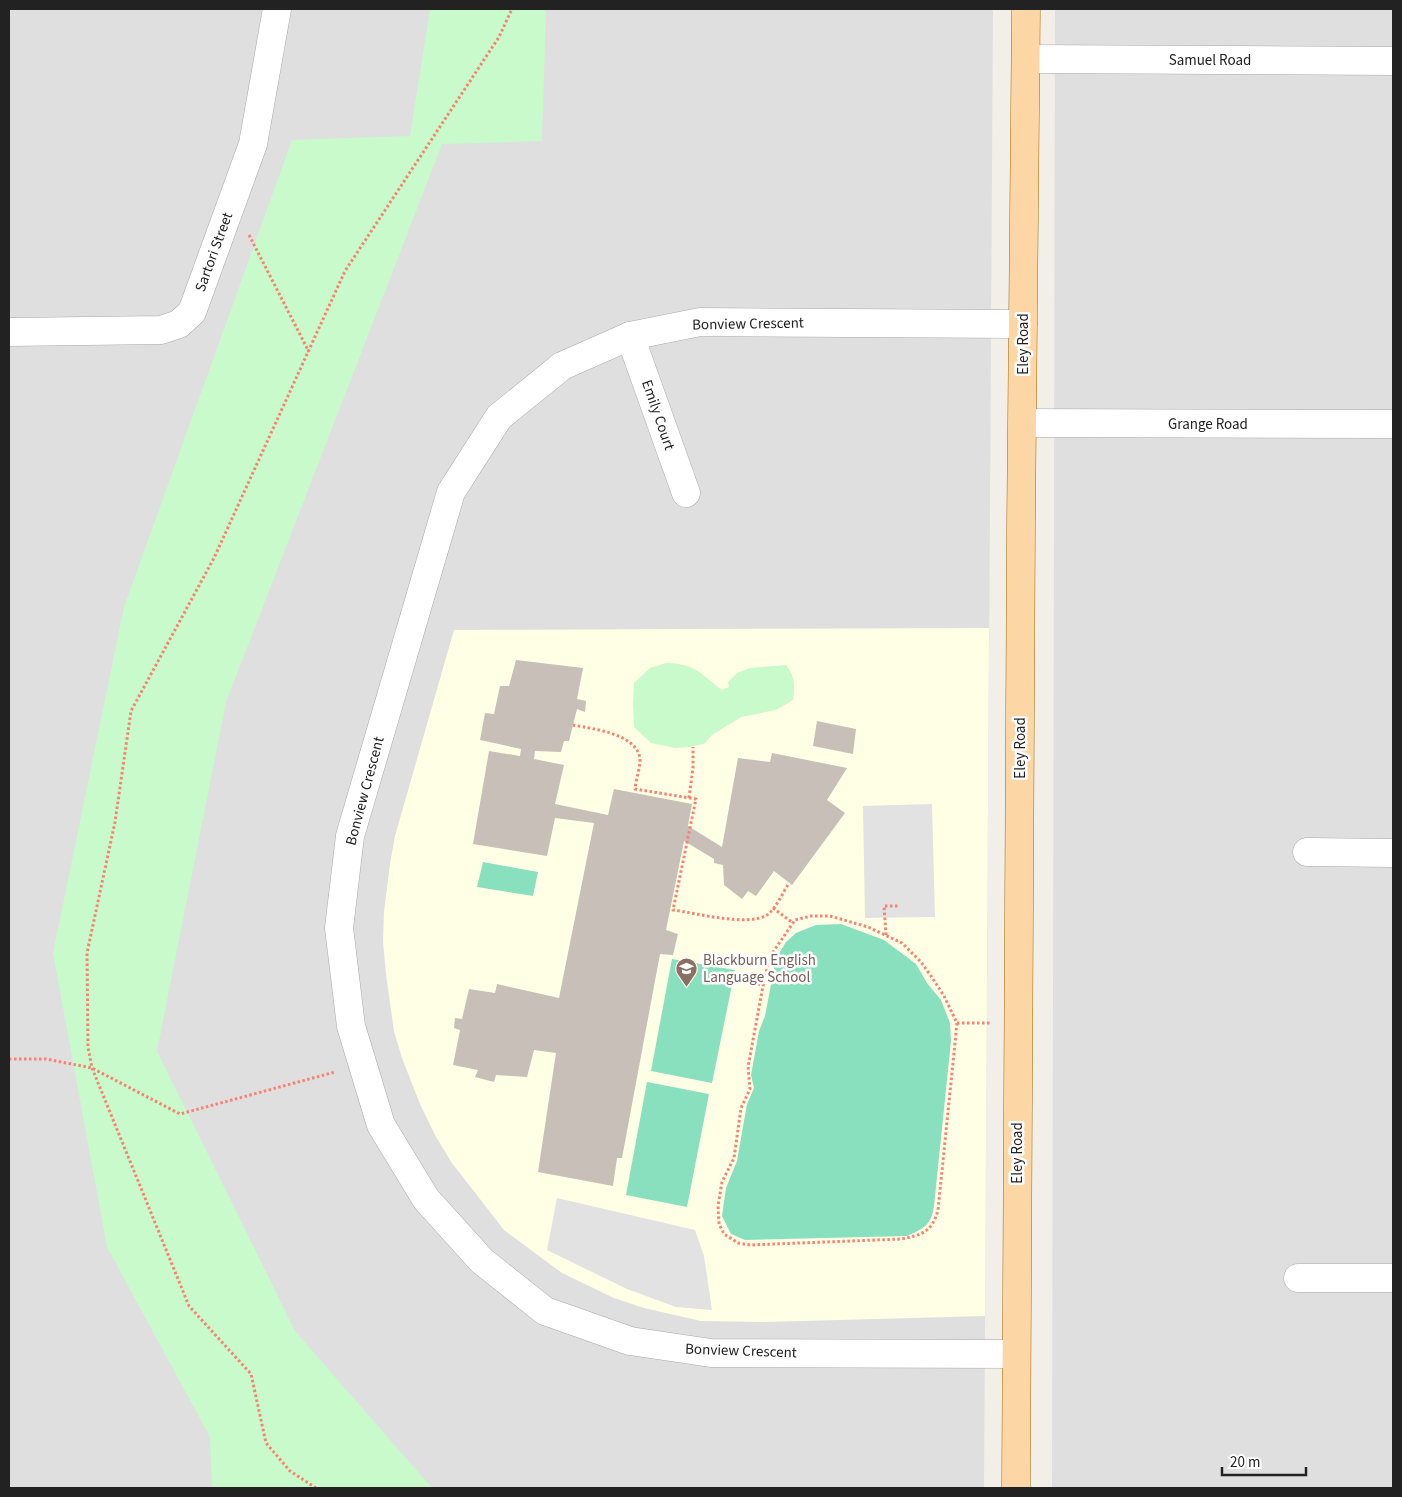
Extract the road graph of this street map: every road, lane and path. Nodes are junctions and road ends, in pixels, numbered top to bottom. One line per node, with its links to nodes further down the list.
1 (277, 9): 6 (street, Sartori Street)
2 (512, 9): 10 (path)
3 (1026, 9): 4 (main road, Eley Road)
4 (1027, 59): 5 (street, Samuel Road); 7 (main road, Eley Road)
5 (1393, 61)
6 (232, 201): 8 (street, Sartori Street); 10 (path)
7 (1023, 324): 9 (street, Bonview Crescent); 11 (main road, Eley Road)
8 (9, 332)
9 (630, 336): 13 (street, Emily Court); 29 (street, Bonview Crescent)
10 (309, 352): 30 (path)
11 (1023, 423): 12 (street, Grange Road); 27 (main road, Eley Road)
12 (1393, 424)
13 (686, 493)
14 (573, 725): 16 (path)
15 (693, 747): 16 (path)
16 (689, 798): 21 (path)
17 (1307, 852): 18 (street)
18 (1393, 853)
19 (789, 883): 21 (path)
20 (898, 906): 23 (path)
21 (773, 908): 22 (path)
22 (793, 923): 23 (path); 25 (path)
23 (886, 935): 26 (path)
24 (733, 980): 25 (path)
25 (763, 985): 26 (path)
26 (957, 1023): 27 (path)
27 (1018, 1023): 33 (main road, Eley Road)
28 (9, 1059): 30 (path)
29 (362, 1064): 30 (path); 33 (street, Bonview Crescent)
30 (92, 1068): 34 (path)
31 (1298, 1278): 32 (street)
32 (1393, 1278)
33 (1016, 1354): 35 (main road, Eley Road)
34 (316, 1488)
35 (1016, 1488)

